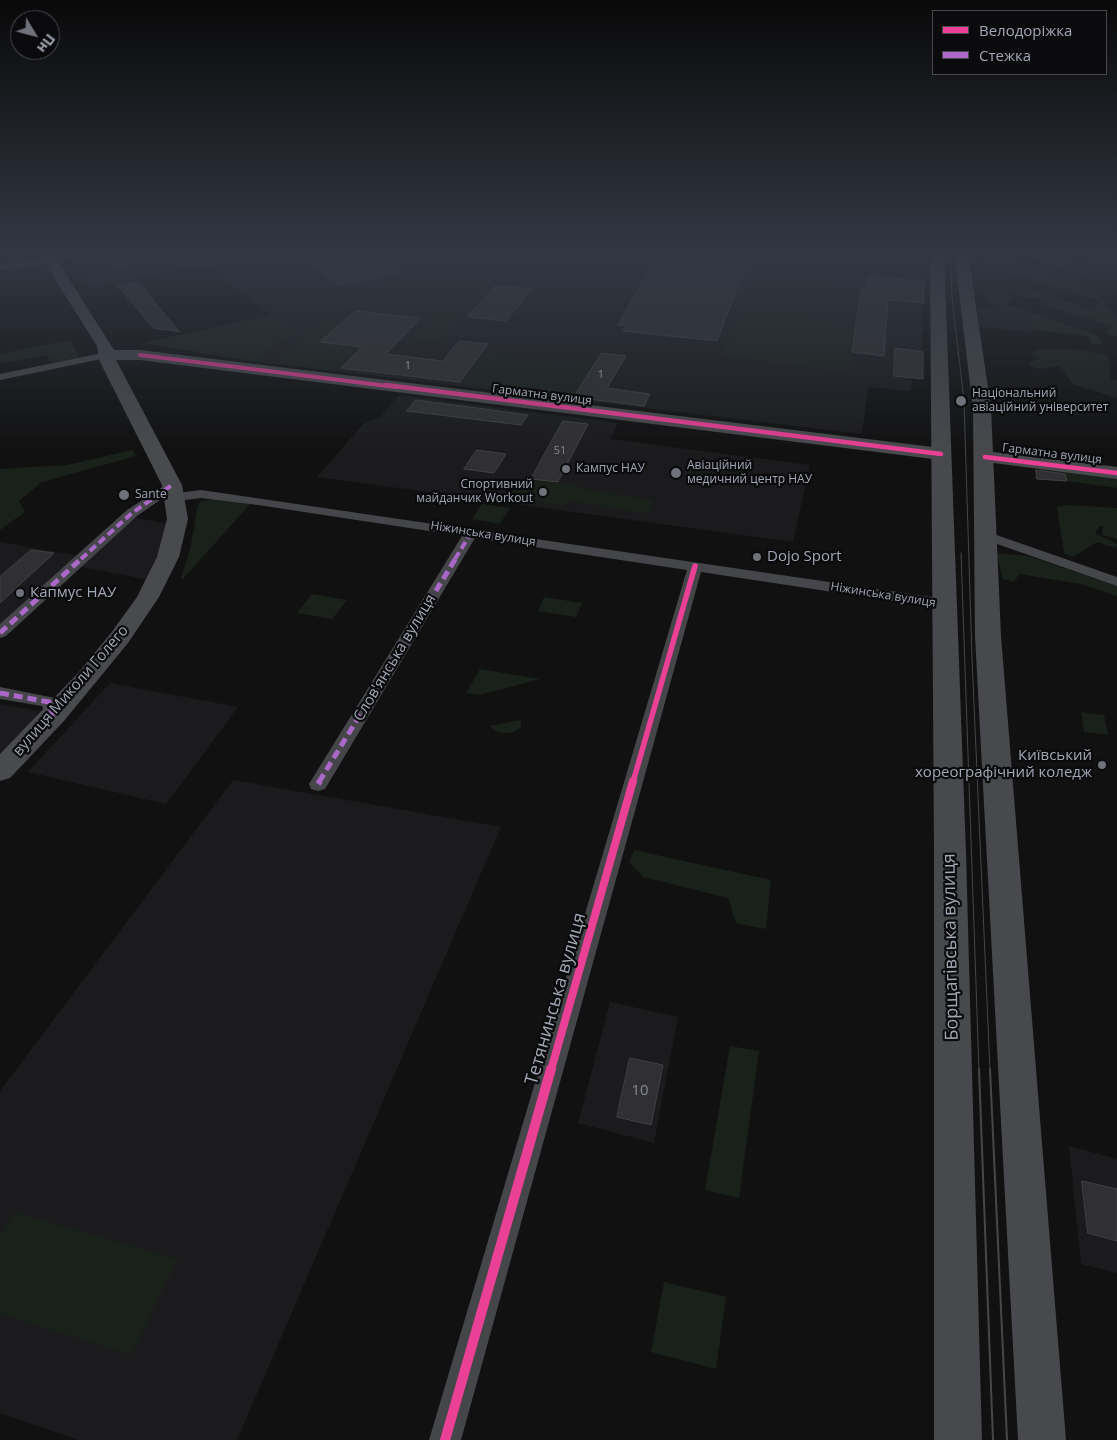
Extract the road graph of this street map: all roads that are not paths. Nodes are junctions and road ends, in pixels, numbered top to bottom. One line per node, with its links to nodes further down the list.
1 (88, 319): 4 (main road)
2 (938, 319): 6 (main road, Борщагівська вулиця)
3 (970, 319): 7 (main road)
4 (107, 355): 5 (street); 6 (main road, Гарматна вулиця); 9 (main road)
5 (0, 377)
6 (941, 454): 14 (main road, Борщагівська вулиця)
7 (985, 457): 8 (main road, Гарматна вулиця); 11 (main road)
8 (1117, 473)
9 (175, 491): 10 (street, Ніжинська вулиця); 15 (street); 17 (main road, вулиця Миколи Голего)
10 (471, 533): 12 (street, Ніжинська вулиця); 19 (street, Слов'янська вулиця)
11 (985, 535): 13 (street); 22 (main road)
12 (696, 566): 14 (street, Ніжинська вулиця); 20 (street, Тетянинська вулиця)
13 (1117, 582)
14 (945, 604): 21 (main road, Борщагівська вулиця)
15 (0, 633)
16 (0, 693): 17 (street)
17 (53, 716): 18 (main road, вулиця Миколи Голего)
18 (0, 771)
19 (318, 784)
20 (445, 1440)
21 (958, 1440)
22 (1042, 1440)

